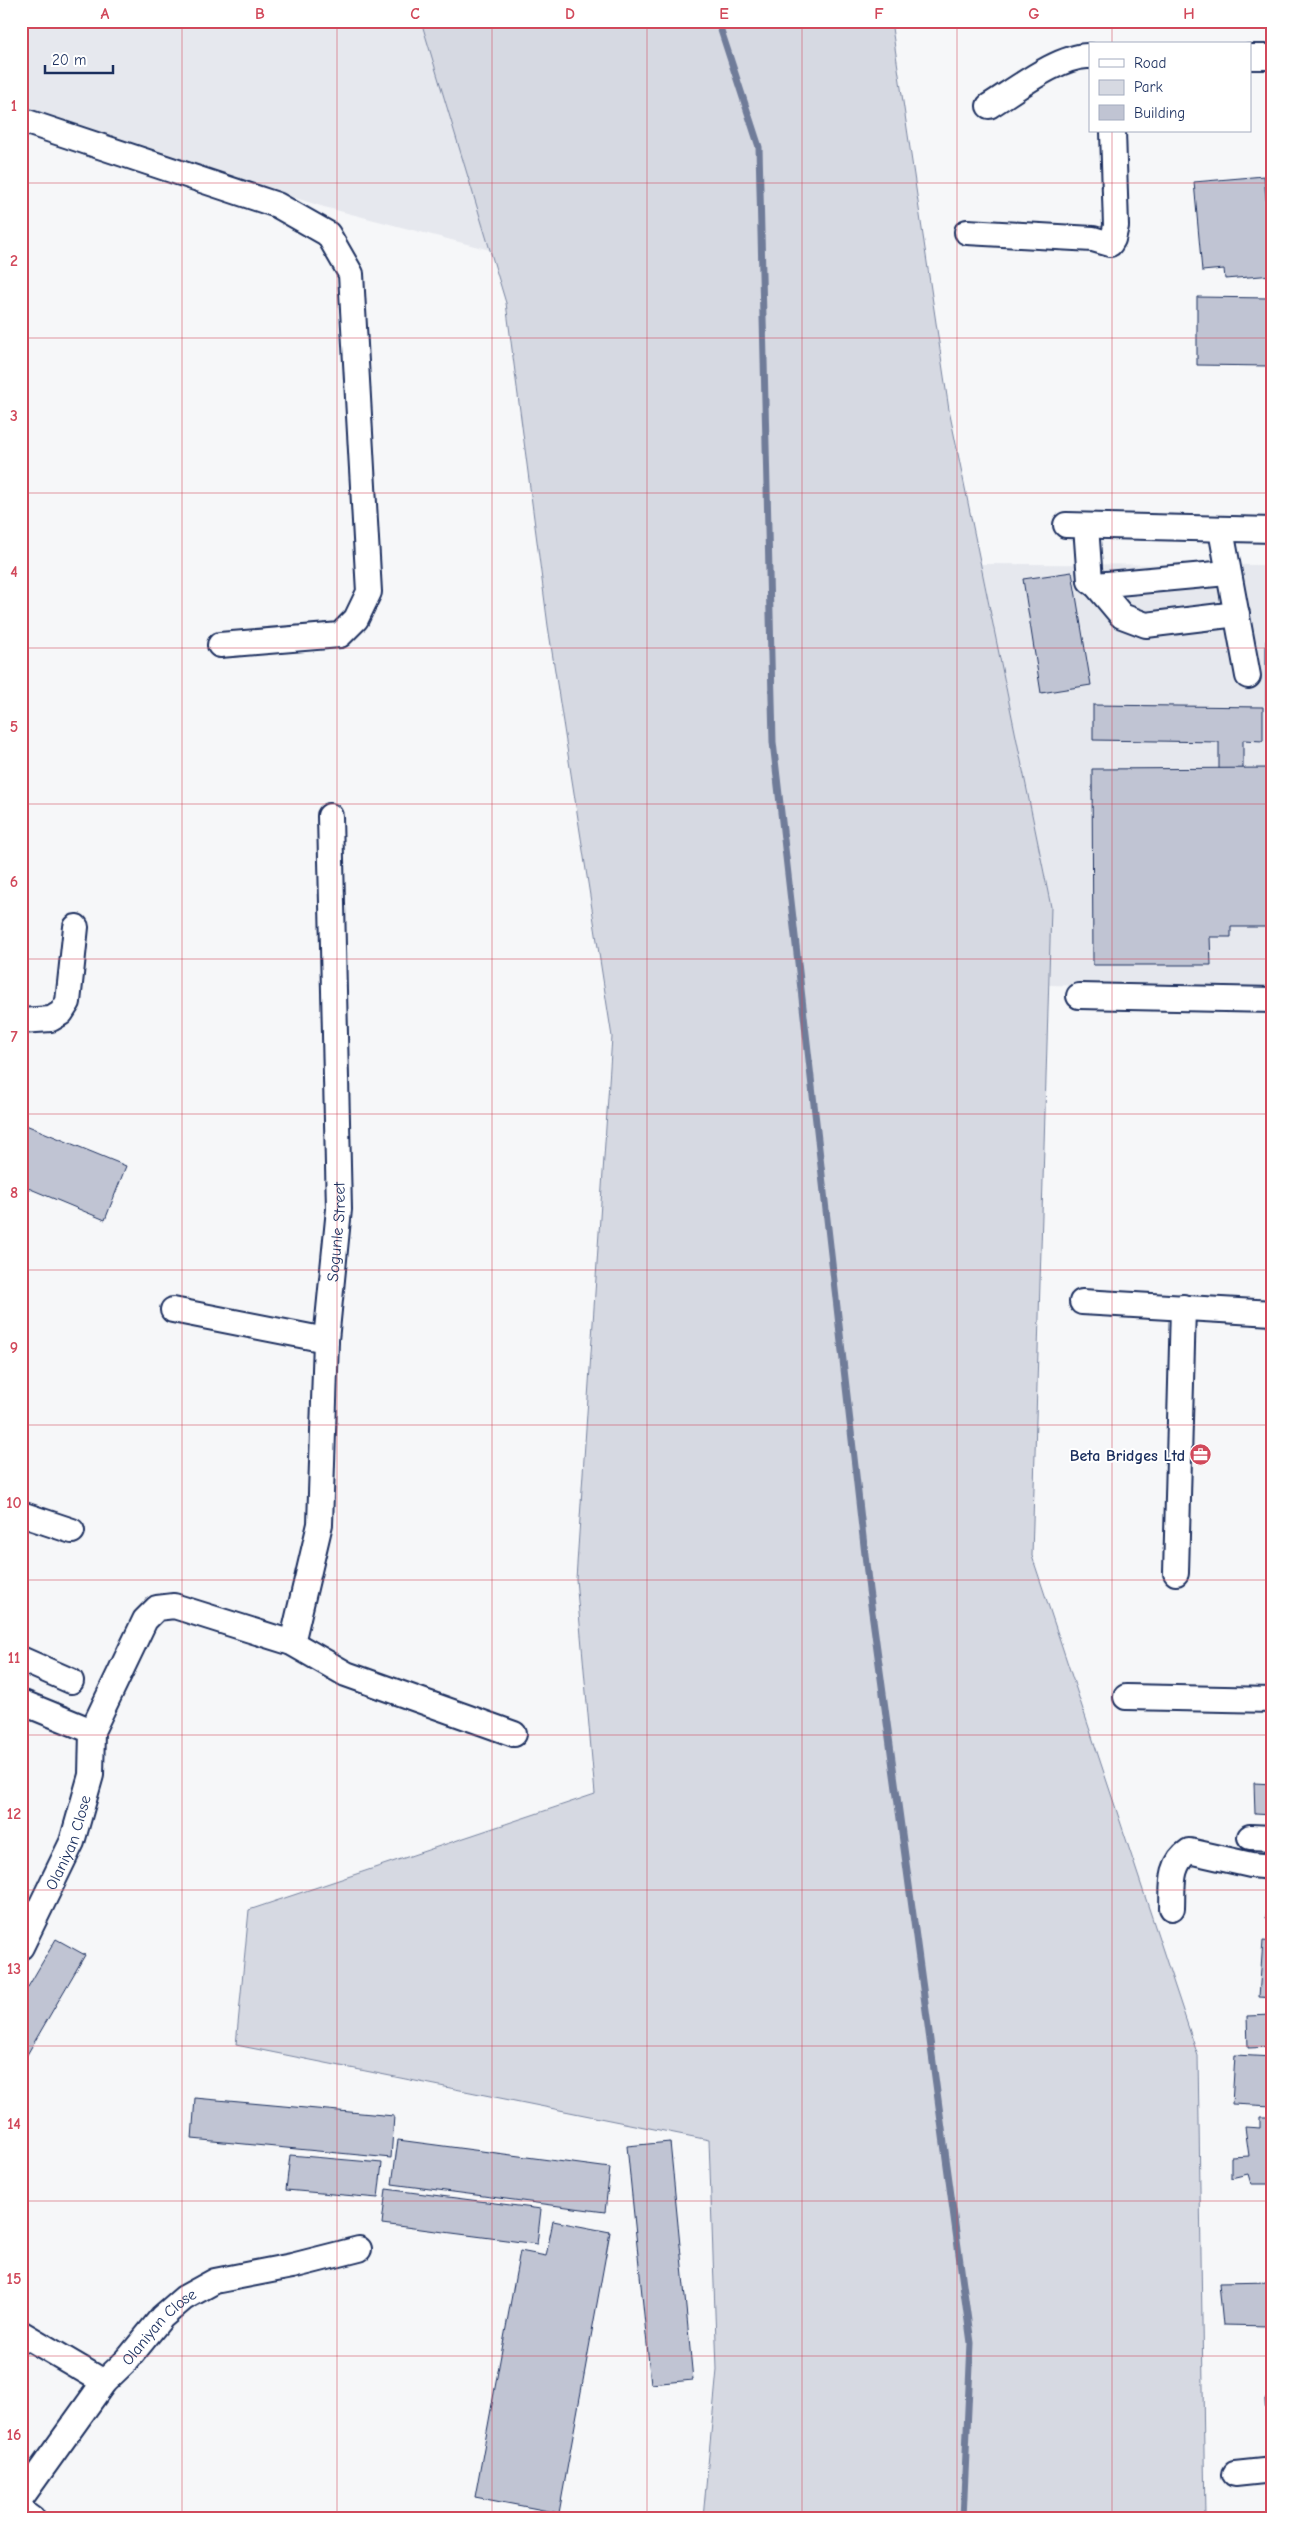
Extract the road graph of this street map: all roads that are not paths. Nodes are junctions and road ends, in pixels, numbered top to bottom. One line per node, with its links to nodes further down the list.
1 (1085, 56): 4 (street)
2 (1252, 57): 3 (street)
3 (1273, 57)
4 (989, 106)
5 (21, 120): 13 (street)
6 (1113, 132): 7 (street)
7 (966, 232)
8 (1221, 530): 9 (street); 10 (street); 11 (street)
9 (1273, 530)
10 (1227, 573): 11 (street); 12 (street)
11 (1096, 585): 12 (street)
12 (1237, 614): 14 (street)
13 (220, 645)
14 (1248, 676)
15 (330, 816): 24 (street, Sogunle Street)
16 (76, 926): 19 (street)
17 (1079, 996): 18 (street)
18 (1273, 1000)
19 (21, 1021)
20 (1082, 1302): 21 (street)
21 (1183, 1307): 23 (street); 27 (street)
22 (173, 1310): 24 (street)
23 (1273, 1313)
24 (326, 1340): 28 (street, Sogunle Street)
25 (21, 1514): 26 (street)
26 (72, 1530)
27 (1176, 1573)
28 (292, 1643): 34 (street); 35 (street)
29 (21, 1659): 30 (street)
30 (71, 1681)
31 (1126, 1697): 32 (street)
32 (1273, 1700)
33 (21, 1702): 34 (street)
34 (92, 1731): 38 (street, Olaniyan Close)
35 (514, 1734)
36 (1273, 1867): 37 (street)
37 (1172, 1908)
38 (21, 1947)
39 (359, 2249): 41 (street, Olaniyan Close)
40 (21, 2332): 41 (street)
41 (104, 2382): 44 (street, Olaniyan Close)
42 (1273, 2470): 43 (street)
43 (1235, 2474)
44 (21, 2498)
45 (21, 2510): 46 (street)
46 (32, 2518)

